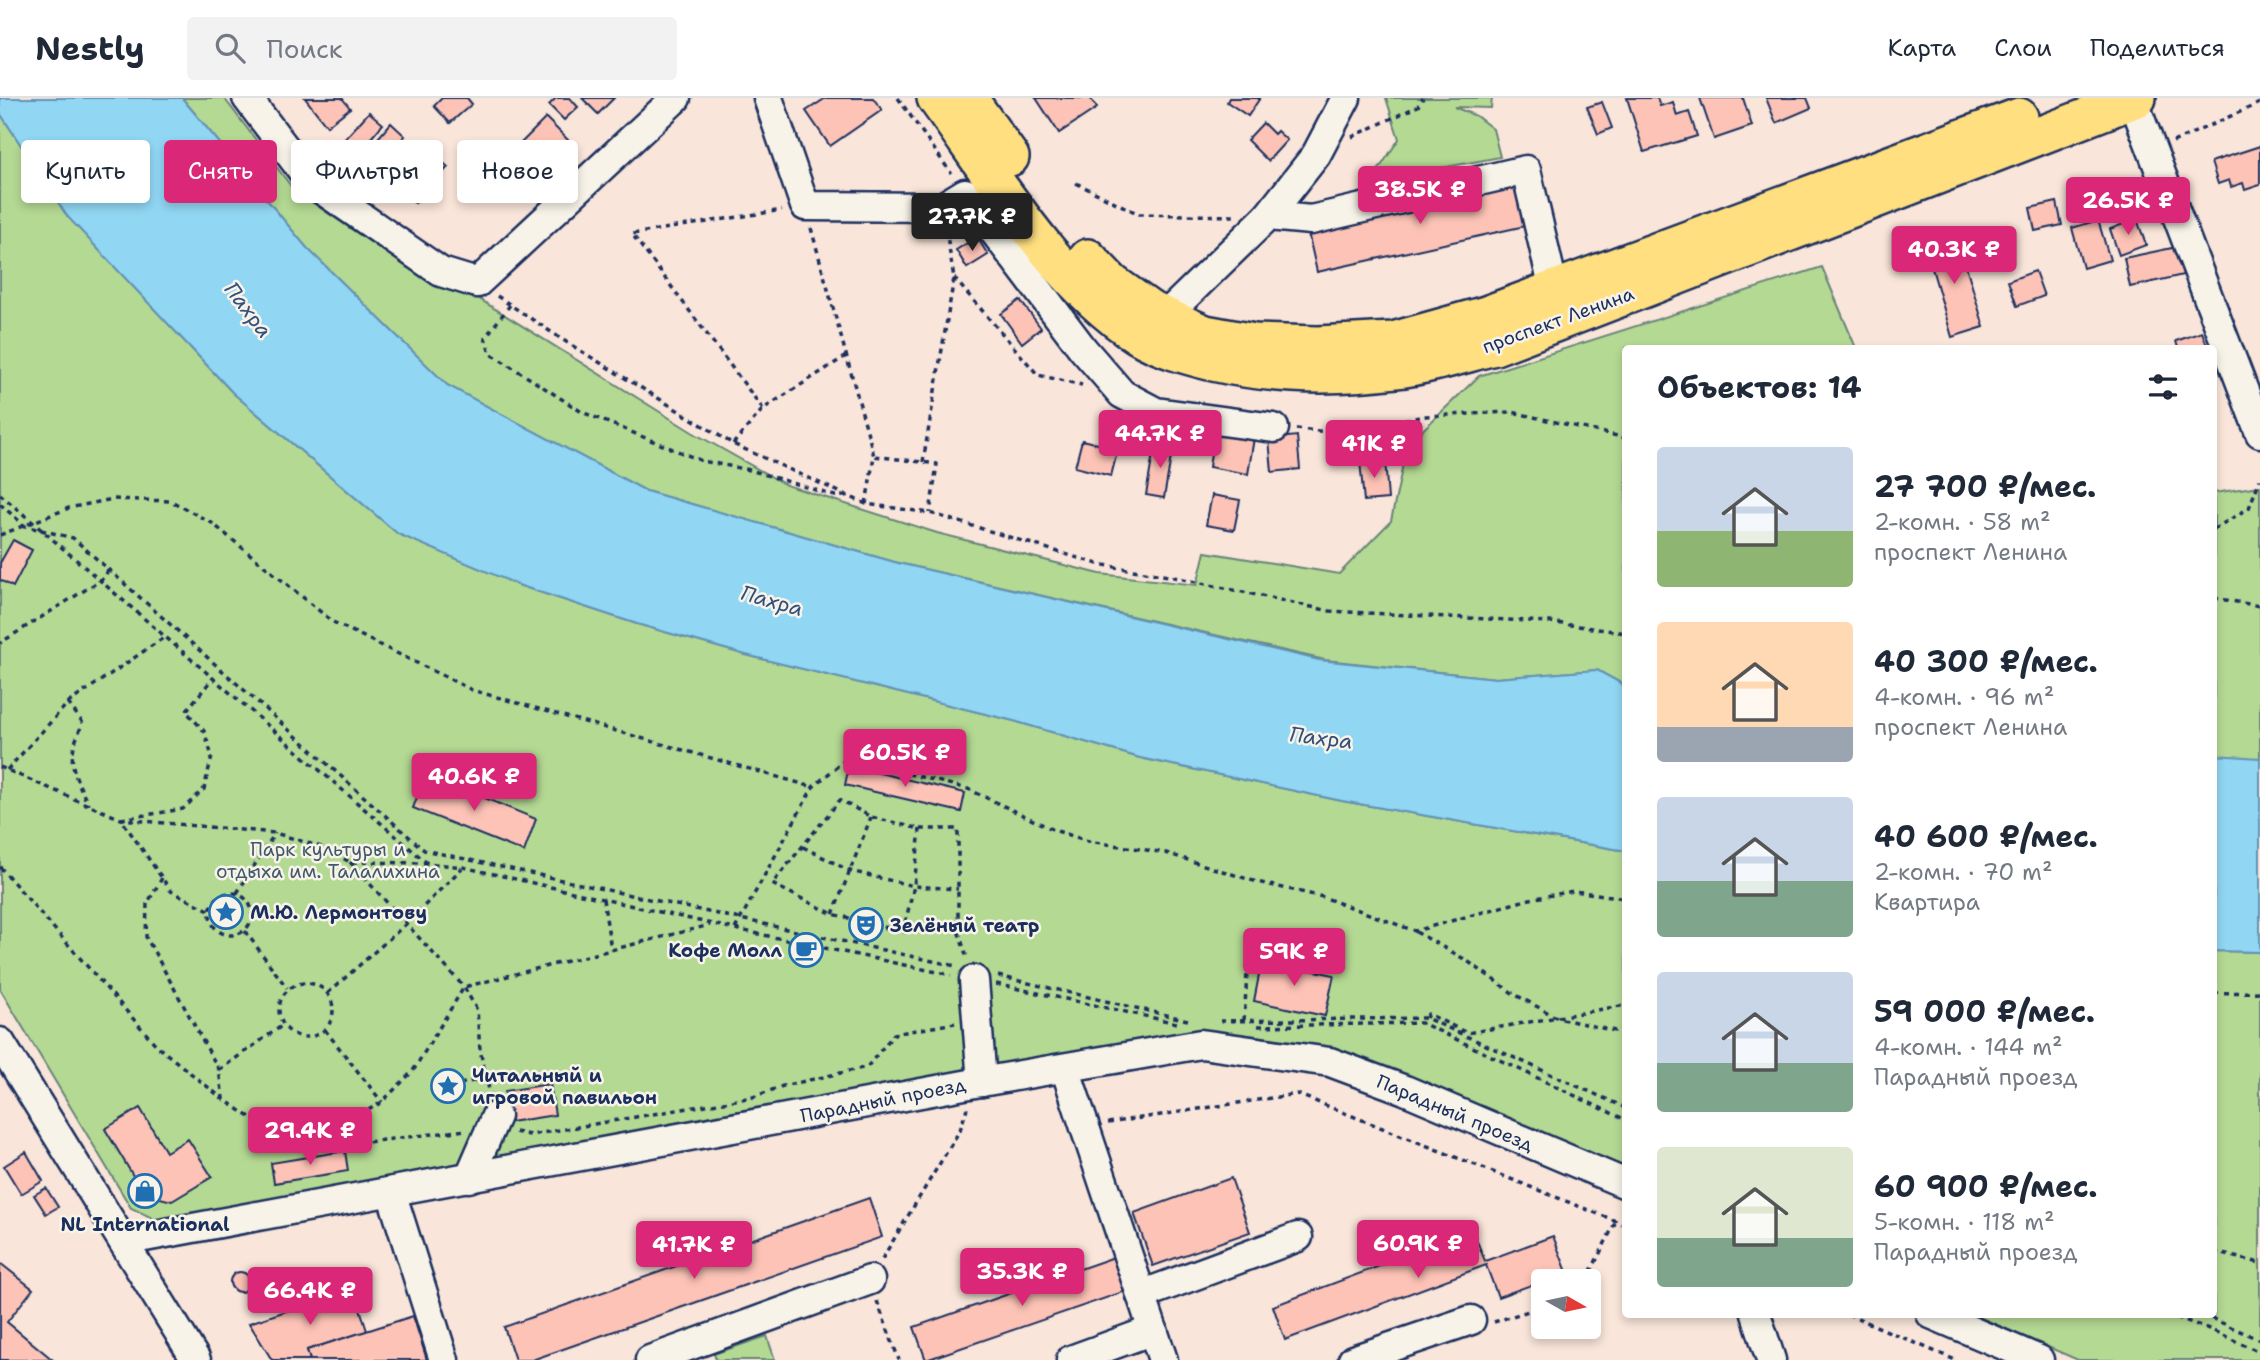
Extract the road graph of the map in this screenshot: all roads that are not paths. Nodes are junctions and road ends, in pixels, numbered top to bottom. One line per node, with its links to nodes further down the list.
1 (247, 98): 2 (street)
2 (676, 98)
3 (768, 98): 12 (street)
4 (936, 98): 8 (main road, проспект Ленина)
5 (968, 98): 11 (main road, проспект Ленина)
6 (1346, 98): 9 (street)
7 (2069, 98): 10 (main road, проспект Ленина)
8 (2135, 99): 13 (street)
9 (1268, 216): 10 (street); 11 (street)
10 (1554, 289): 11 (main road, проспект Ленина)
11 (1164, 317)
12 (1274, 428)
13 (2260, 433)
14 (973, 974): 17 (street)
15 (3, 1054): 23 (street)
16 (1065, 1068): 17 (street, Парадный проезд); 20 (street, Парадный проезд); 25 (street)
17 (979, 1082): 19 (street, Парадный проезд)
18 (493, 1122): 19 (street)
19 (469, 1178): 21 (street, Парадный проезд)
20 (1622, 1182)
21 (391, 1192): 23 (street, Парадный проезд); 31 (street)
22 (1298, 1237): 25 (street)
23 (123, 1241): 30 (street)
24 (870, 1280): 32 (street)
25 (1141, 1295): 29 (street)
26 (1757, 1318): 36 (street)
27 (1940, 1318): 37 (street)
28 (1471, 1320): 35 (street)
29 (1153, 1330): 33 (street); 34 (street)
30 (196, 1360)
31 (444, 1360)
32 (650, 1360)
33 (1071, 1360)
34 (1163, 1360)
35 (1353, 1360)
36 (1771, 1360)
37 (2039, 1360)

